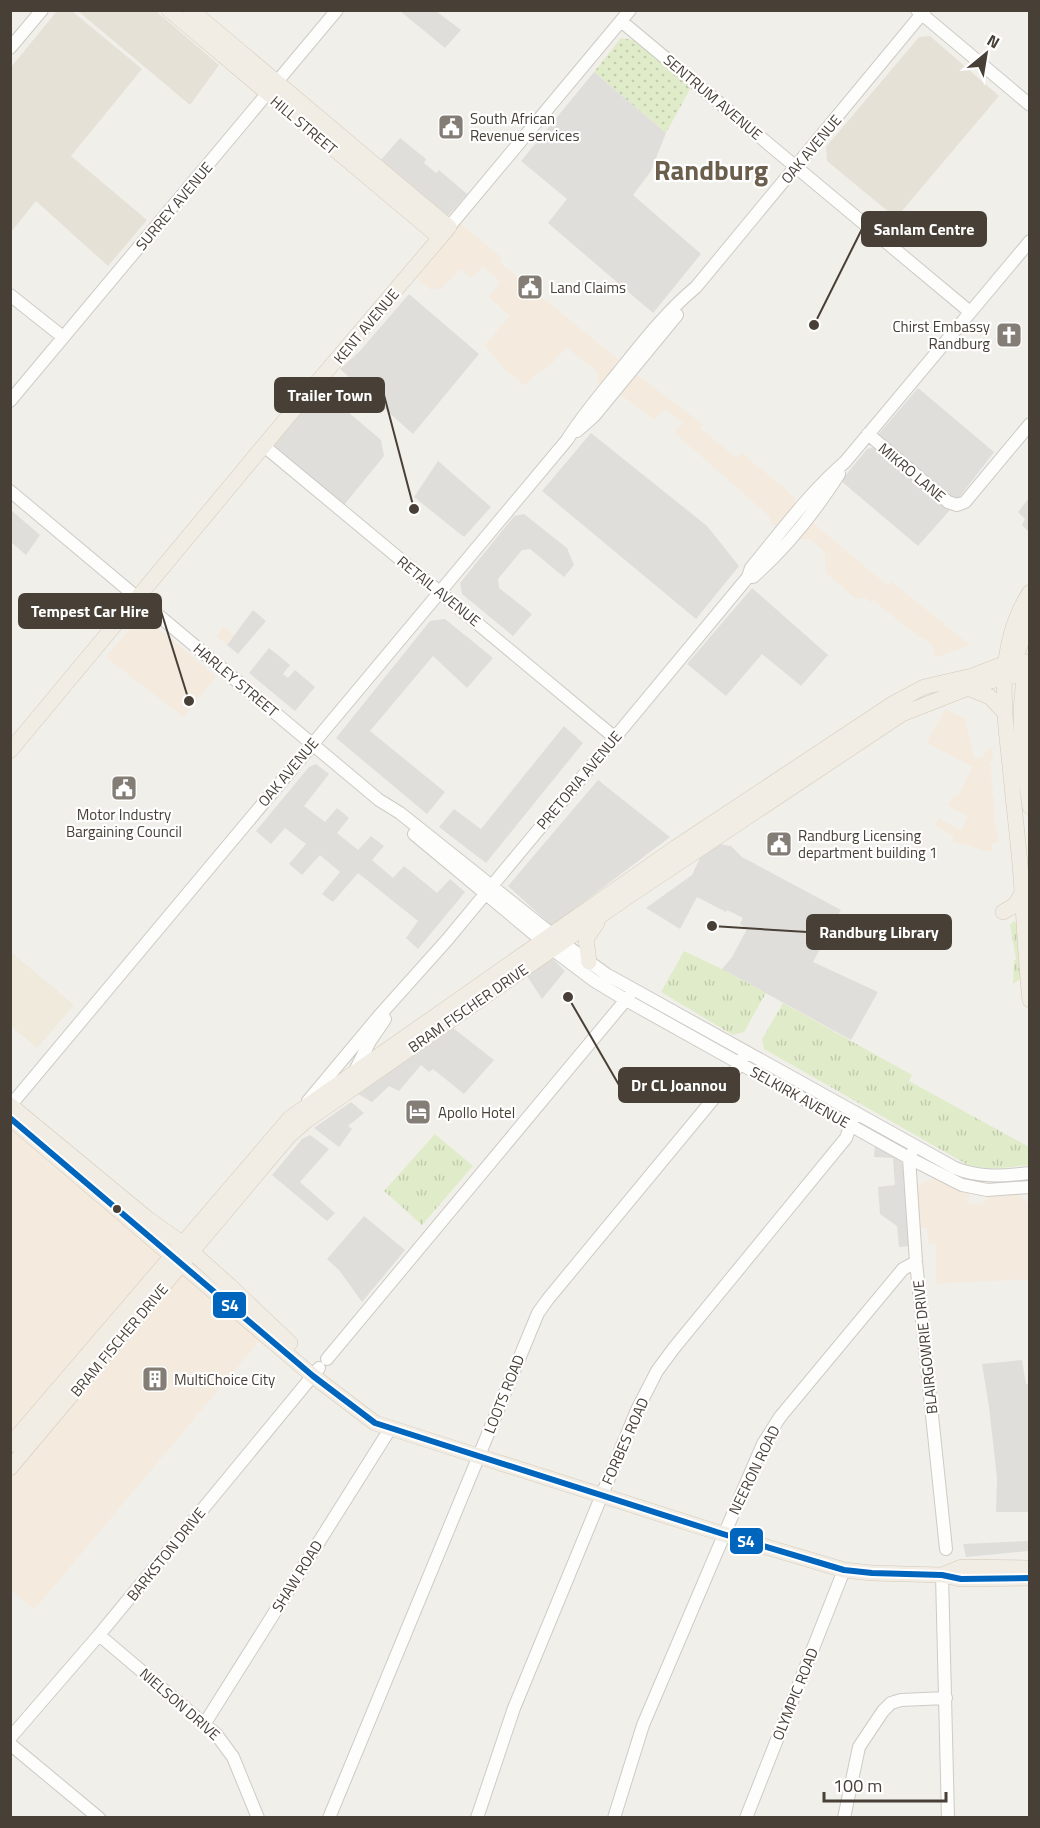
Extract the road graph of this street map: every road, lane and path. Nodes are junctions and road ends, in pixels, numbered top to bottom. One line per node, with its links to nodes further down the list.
1 (42, 10): 8 (street)
2 (169, 10): 9 (main road, HILL STREET)
3 (191, 10): 9 (main road, HILL STREET)
4 (337, 10): 9 (street, SURREY AVENUE)
5 (630, 10): 7 (street, KENT AVENUE)
6 (922, 12): 10 (street); 11 (street, OAK AVENUE)
7 (621, 21): 11 (street, SENTRUM AVENUE); 12 (street, KENT AVENUE)
8 (10, 48)
9 (272, 88): 12 (main road, HILL STREET); 16 (street, SURREY AVENUE)
10 (1029, 105)
11 (796, 167): 15 (street, SENTRUM AVENUE); 22 (street, OAK AVENUE)
12 (445, 233): 20 (main road, KENT AVENUE)
13 (1029, 242): 15 (street, PRETORIA AVENUE)
14 (10, 295): 16 (street)
15 (970, 312): 19 (street, PRETORIA AVENUE)
16 (63, 337): 17 (street, SURREY AVENUE)
17 (10, 401)
18 (1029, 424): 19 (street, MIKRO LANE)
19 (868, 434): 31 (street, PRETORIA AVENUE)
20 (264, 446): 22 (street, RETAIL AVENUE); 24 (main road, KENT AVENUE)
21 (10, 491): 24 (street, HARLEY STREET)
22 (441, 592): 31 (street, RETAIL AVENUE); 32 (street, OAK AVENUE)
23 (1029, 592): 26 (main road)
24 (138, 598): 32 (street, HARLEY STREET); 33 (main road, KENT AVENUE)
25 (1029, 617): 27 (main road)
26 (1008, 645): 27 (main road); 28 (main road)
27 (1020, 666): 28 (main road, BRAM FISCHER DRIVE); 29 (main road, BRAM FISCHER DRIVE); 30 (main road); 34 (main road)
28 (924, 687): 43 (main road, BRAM FISCHER DRIVE)
29 (968, 688): 30 (main road); 42 (main road, BRAM FISCHER DRIVE)
30 (1004, 712): 40 (main road)
31 (614, 737): 38 (street, PRETORIA AVENUE)
32 (312, 744): 35 (street, HARLEY STREET); 51 (street, OAK AVENUE)
33 (10, 751)
34 (1027, 761): 36 (main road)
35 (379, 800): 37 (street, HARLEY STREET); 39 (street, HARLEY STREET)
36 (1029, 807)
37 (471, 869): 38 (street); 39 (street, HARLEY STREET)
38 (503, 871): 39 (street, PRETORIA AVENUE)
39 (488, 889): 43 (street, HARLEY STREET); 45 (street, PRETORIA AVENUE)
40 (1022, 893): 41 (main road); 46 (main road)
41 (1003, 912)
42 (605, 914): 43 (main road, BRAM FISCHER DRIVE); 44 (main road)
43 (552, 942): 44 (street, SELKIRK AVENUE); 47 (street, SELKIRK AVENUE); 49 (main road, BRAM FISCHER DRIVE); 50 (main road, BRAM FISCHER DRIVE)
44 (589, 962): 47 (street, SELKIRK AVENUE)
45 (410, 983): 49 (street, PRETORIA AVENUE); 52 (street, PRETORIA AVENUE)
46 (1029, 990)
47 (630, 995): 48 (street, SELKIRK AVENUE); 62 (street, BARKSTON DRIVE)
48 (743, 1058): 53 (street, SELKIRK AVENUE); 55 (street, SELKIRK AVENUE); 65 (street, LOOTS ROAD)
49 (353, 1075): 50 (street, PRETORIA AVENUE); 52 (main road, BRAM FISCHER DRIVE)
50 (346, 1092): 60 (main road, BRAM FISCHER DRIVE)
51 (11, 1105): 60 (main road)
52 (299, 1112): 60 (main road, BRAM FISCHER DRIVE)
53 (855, 1112): 55 (street, FORBES ROAD); 56 (street, SELKIRK AVENUE)
54 (10, 1118): 60 (main road)
55 (850, 1125): 57 (street, SELKIRK AVENUE); 67 (street, FORBES ROAD)
56 (914, 1146): 57 (street, BLAIRGOWRIE DRIVE); 58 (street, SELKIRK AVENUE)
57 (909, 1158): 59 (street, SELKIRK AVENUE); 61 (street, BLAIRGOWRIE DRIVE)
58 (1029, 1173)
59 (1029, 1187)
60 (182, 1254): 62 (main road); 64 (main road, BRAM FISCHER DRIVE); 66 (main road, BRAM FISCHER DRIVE)
61 (916, 1262): 68 (street, NEERON ROAD); 69 (street, BLAIRGOWRIE DRIVE)
62 (320, 1368): 63 (main road); 74 (street, BARKSTON DRIVE)
63 (390, 1429): 65 (main road); 76 (street, SHAW ROAD)
64 (10, 1445)
65 (478, 1457): 67 (main road); 81 (street, LOOTS ROAD)
66 (10, 1468)
67 (601, 1496): 68 (main road); 82 (street, FORBES ROAD)
68 (723, 1534): 71 (main road); 83 (street, NEERON ROAD)
69 (946, 1549)
70 (1029, 1568): 72 (main road)
71 (844, 1570): 72 (main road); 84 (street, OLYMPIC ROAD)
72 (942, 1575): 73 (main road); 75 (street)
73 (1029, 1578)
74 (99, 1635): 76 (street, NIELSON DRIVE); 77 (street, BARKSTON DRIVE)
75 (946, 1698): 85 (street); 86 (street)
76 (205, 1723): 80 (street, NIELSON DRIVE)
77 (10, 1738)
78 (10, 1744): 79 (street)
79 (99, 1818)
80 (258, 1818)
81 (329, 1818)
82 (477, 1818)
83 (614, 1818)
84 (746, 1818)
85 (844, 1818)
86 (948, 1818)

